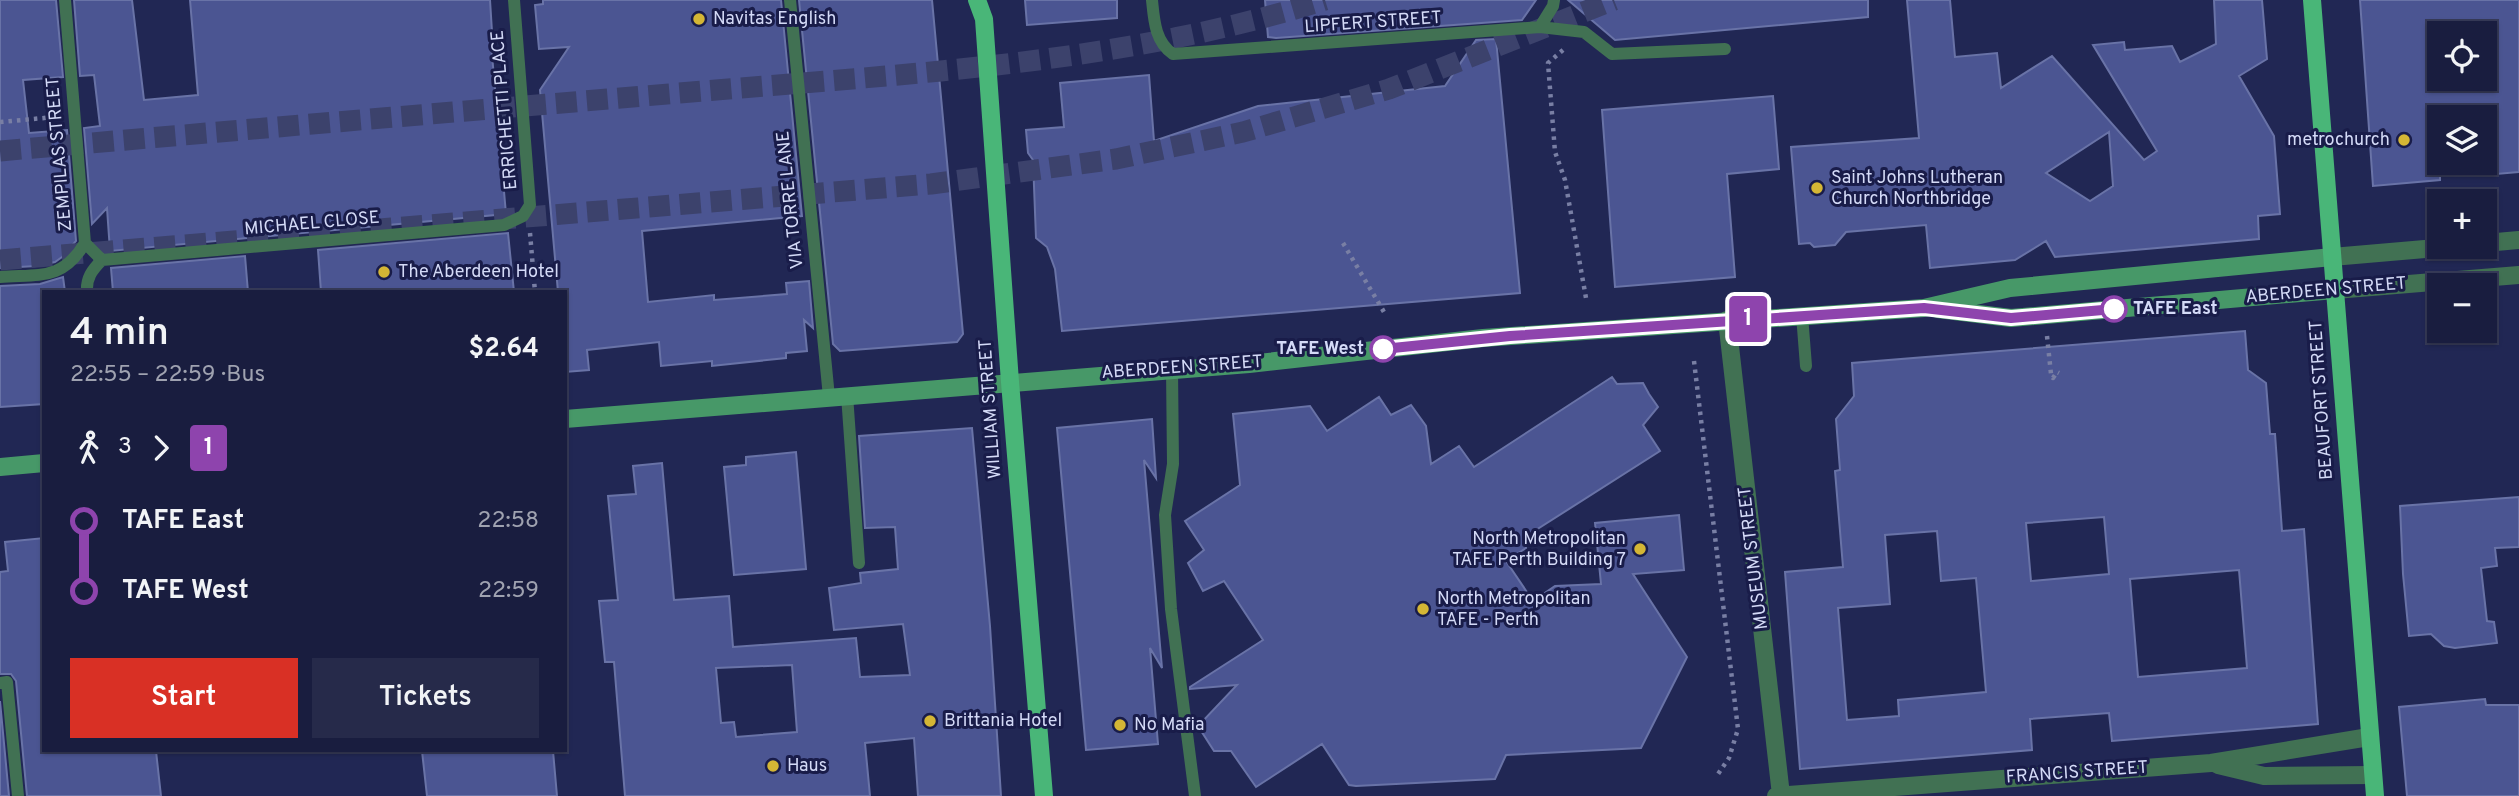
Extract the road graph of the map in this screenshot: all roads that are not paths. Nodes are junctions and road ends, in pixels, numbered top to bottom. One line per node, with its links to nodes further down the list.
1 (65, 0): 15 (lane, ZEMPILAS STREET)
2 (514, 0): 12 (lane, ERRICHETTI PLACE)
3 (790, 0): 29 (lane, VIA TORRE LANE)
4 (977, 0): 9 (main road, WILLIAM STREET)
5 (989, 0): 9 (main road, WILLIAM STREET)
6 (1152, 0): 10 (lane, LIPFERT STREET)
7 (1554, 0): 10 (lane)
8 (2312, 0): 17 (main road, BEAUFORT STREET)
9 (984, 19): 28 (main road, WILLIAM STREET)
10 (1540, 27): 11 (lane, LIPFERT STREET)
11 (1726, 49)
12 (523, 216): 18 (lane, MICHAEL CLOSE)
13 (2519, 240): 14 (street)
14 (2497, 242)
15 (85, 243): 18 (lane, ZEMPILAS STREET); 20 (lane)
16 (2427, 249): 17 (street, ABERDEEN STREET)
17 (2332, 257): 22 (main road, BEAUFORT STREET); 23 (street, ABERDEEN STREET)
18 (102, 260): 21 (lane)
19 (2519, 275): 22 (street, ABERDEEN STREET)
20 (0, 277)
21 (88, 290)
22 (2335, 290): 23 (street, ABERDEEN STREET); 35 (main road, BEAUFORT STREET)
23 (1924, 308): 24 (street, ABERDEEN STREET)
24 (1802, 315): 25 (street, ABERDEEN STREET); 26 (lane)
25 (1727, 320): 27 (street, ABERDEEN STREET); 38 (street, MUSEUM STREET)
26 (1806, 366)
27 (1172, 369): 28 (street, ABERDEEN STREET); 41 (lane)
28 (1010, 382): 29 (street, ABERDEEN STREET); 40 (main road, WILLIAM STREET)
29 (838, 396): 30 (street, ABERDEEN STREET); 33 (lane, VIA TORRE LANE)
30 (567, 419)
31 (42, 463): 32 (street)
32 (0, 467)
33 (859, 563)
34 (0, 683): 39 (lane)
35 (2369, 737): 36 (street, FRANCIS STREET); 37 (main road, BEAUFORT STREET)
36 (2211, 763): 37 (street, FRANCIS STREET); 38 (street, FRANCIS STREET)
37 (2373, 775): 43 (main road, BEAUFORT STREET)
38 (1781, 795): 42 (street, FRANCIS STREET)
39 (18, 796)
40 (1044, 796)
41 (1195, 796)
42 (1776, 796)
43 (2375, 796)

